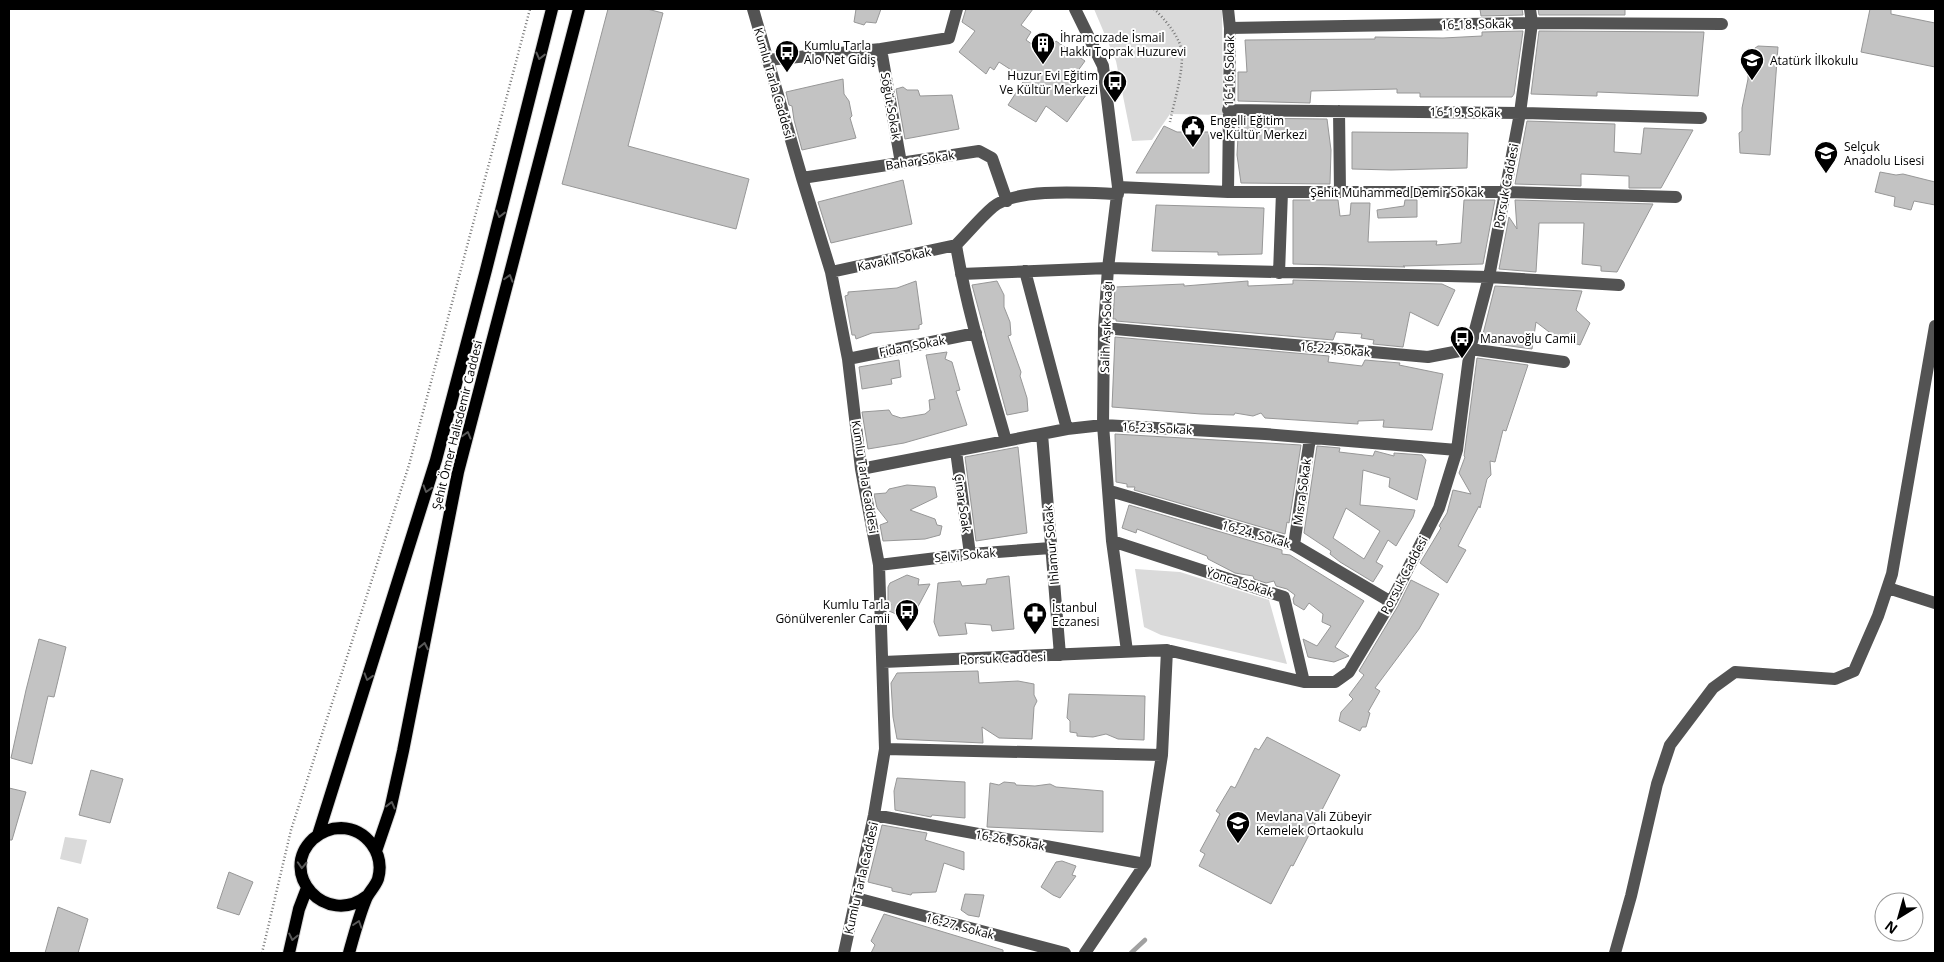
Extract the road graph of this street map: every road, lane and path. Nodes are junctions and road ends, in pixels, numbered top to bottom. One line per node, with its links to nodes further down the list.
1 (530, 9): 74 (path)
2 (552, 9): 68 (main road, Şehit Ömer Halisdemir Caddesi, one-way to 68)
3 (579, 9): 69 (main road, Şehit Ömer Halisdemir Caddesi, one-way to 3)
4 (753, 9): 14 (street, Kumlu Tarla Caddesi)
5 (957, 9): 13 (street)
6 (1075, 9): 22 (street, Salih Aşık Sokağı)
7 (1154, 9): 19 (path)
8 (1228, 9): 12 (street, 16-16. Sokak)
9 (1530, 9): 10 (street, Porsuk Caddesi)
10 (1532, 23): 11 (street, 16-18. Sokak); 12 (street, 16-18. Sokak); 17 (street, Porsuk Caddesi)
11 (1722, 24)
12 (1230, 28): 15 (street, 16-16. Sokak)
13 (881, 48): 14 (street); 20 (street, Söğüt Sokak)
14 (767, 60): 21 (street, Kumlu Tarla Caddesi)
15 (1228, 110): 16 (street, 16-19. Sokak); 23 (street, 16-16. Sokak)
16 (1339, 111): 17 (street, 16-19. Sokak); 25 (street)
17 (1520, 113): 18 (street, 16-19. Sokak); 26 (street, Porsuk Caddesi)
18 (1701, 118)
19 (1170, 122)
20 (901, 163): 21 (street, Bahar Sokak); 28 (street, Bahar Sokak)
21 (802, 178): 32 (street, Kumlu Tarla Caddesi)
22 (1118, 191): 23 (street, Şehit Muhammed Demir Sokak); 28 (street, Şehit Muhammed Demir Sokak); 30 (street, Salih Aşık Sokağı)
23 (1228, 192): 24 (street, Şehit Muhammed Demir Sokak)
24 (1282, 192): 25 (street, Şehit Muhammed Demir Sokak); 33 (street)
25 (1340, 192): 26 (street, Şehit Muhammed Demir Sokak)
26 (1505, 192): 27 (street, Şehit Muhammed Demir Sokak); 35 (street, Porsuk Caddesi)
27 (1676, 197)
28 (1007, 201): 29 (street, Şehit Muhammed Demir Sokak)
29 (956, 245): 32 (street, Kavaklı Sokak); 34 (street)
30 (1108, 268): 31 (street); 33 (street); 37 (street, Salih Aşık Sokağı)
31 (1025, 271): 34 (street); 44 (street)
32 (831, 272): 41 (street, Kumlu Tarla Caddesi)
33 (1278, 272): 35 (street)
34 (961, 274): 39 (street)
35 (1488, 276): 36 (street); 40 (street, Porsuk Caddesi)
36 (1619, 285)
37 (1104, 328): 40 (street, 16-22. Sokak); 43 (street, Salih Aşık Sokağı)
38 (1935, 328): 57 (street)
39 (976, 333): 41 (street, Fidan Sokak); 47 (street)
40 (1470, 349): 42 (street, 16-22. Sokak); 48 (street, Porsuk Caddesi)
41 (848, 359): 50 (street, Kumlu Tarla Caddesi)
42 (1564, 362)
43 (1103, 425): 44 (street, 16-23. Sokak); 46 (street, 16-23. Sokak); 51 (street, Salih Aşık Sokağı)
44 (1067, 429): 45 (street, 16-23. Sokak)
45 (1042, 434): 47 (street, 16-23. Sokak); 54 (street, Ihlamur Sokak)
46 (1310, 438): 48 (street, 16-23. Sokak); 53 (street, Mısra Sokak)
47 (1006, 441): 49 (street, 16-23. Sokak)
48 (1457, 450): 58 (street, Porsuk Caddesi)
49 (956, 451): 50 (street, 16-23. Sokak); 55 (street, Çınar Soak)
50 (862, 469): 56 (street, Kumlu Tarla Caddesi)
51 (1110, 492): 52 (street, Salih Aşık Sokağı); 53 (street, 16-24. Sokak)
52 (1112, 541): 61 (street, Salih Aşık Sokağı); 64 (street, Yonca Sokak)
53 (1294, 545): 58 (street, 16-24. Sokak)
54 (1051, 548): 55 (street, Selvi Sokak); 62 (street, Ihlamur Sokak)
55 (970, 554): 56 (street, Selvi Sokak)
56 (879, 564): 63 (street, Kumlu Tarla Caddesi)
57 (1888, 588): 59 (street); 80 (street)
58 (1391, 602): 64 (street, Porsuk Caddesi)
59 (1935, 603)
60 (1167, 650): 61 (street, Porsuk Caddesi); 64 (street, Porsuk Caddesi); 66 (street)
61 (1127, 651): 62 (street, Porsuk Caddesi)
62 (1060, 655): 63 (street, Porsuk Caddesi)
63 (883, 662): 65 (street, Kumlu Tarla Caddesi)
64 (1304, 682)
65 (885, 749): 66 (street); 67 (street, Kumlu Tarla Caddesi)
66 (1162, 754): 70 (street)
67 (874, 815): 70 (street, 16-26. Sokak); 73 (street, Kumlu Tarla Caddesi)
68 (318, 835): 69 (main road); 71 (main road, one-way to 71)
69 (376, 851): 72 (main road)
70 (1145, 864): 79 (street)
71 (308, 888): 72 (main road); 75 (main road, one-way to 75)
72 (367, 896): 76 (main road, one-way to 72)
73 (856, 898): 77 (street, Kumlu Tarla Caddesi); 78 (street, 16-27. Sokak)
74 (262, 953)
75 (289, 953)
76 (348, 953)
77 (844, 953)
78 (1065, 953)
79 (1085, 953)
80 (1615, 953)

